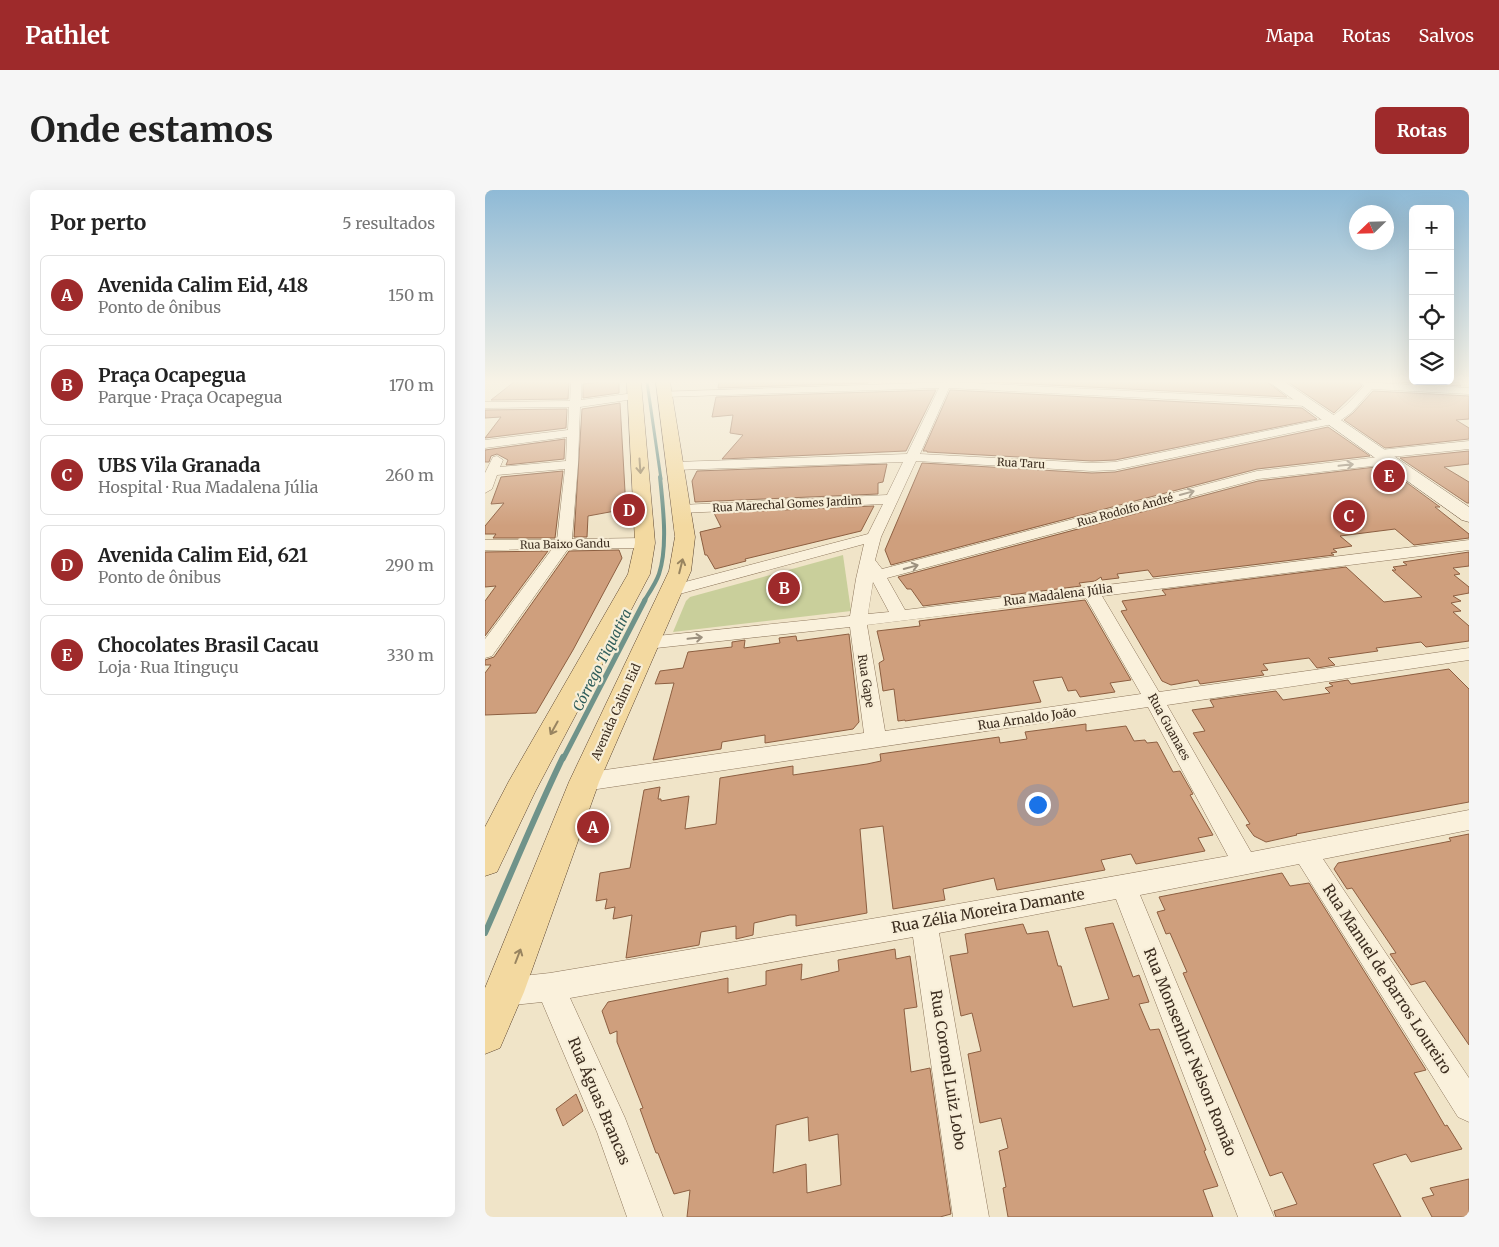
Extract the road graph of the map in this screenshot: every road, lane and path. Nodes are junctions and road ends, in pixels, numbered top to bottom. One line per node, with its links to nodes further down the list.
1 (573, 430): 7 (street)
2 (637, 430): 22 (main road, Avenida Calim Eid, one-way to 22)
3 (670, 430): 14 (main road, Avenida Calim Eid)
4 (925, 430): 11 (street, Rua Gape)
5 (1294, 430): 11 (street, Rua Taru)
6 (1345, 430): 12 (main road)
7 (573, 433): 8 (street); 13 (street)
8 (503, 442): 9 (street); 15 (street)
9 (485, 444)
10 (1469, 445): 12 (street, Rua Rodolfo André)
11 (912, 457): 14 (street, Rua Taru); 17 (street, Rua Gape)
12 (1385, 457): 19 (main road); 25 (street, Rua Rodolfo André, one-way to 12)
13 (572, 464): 15 (street); 21 (street)
14 (675, 466): 18 (main road, Avenida Calim Eid)
15 (492, 472): 16 (street)
16 (485, 489)
17 (892, 499): 18 (street, Rua Marechal Gomes Jardim); 20 (street, Rua Gape)
18 (681, 510): 26 (main road, Avenida Calim Eid, one-way to 18)
19 (1469, 516)
20 (874, 537): 25 (street, Rua Gape); 26 (street)
21 (564, 543): 22 (street, Rua Baixo Gandu); 23 (street, Rua Baixo Gandu); 31 (street)
22 (645, 543): 30 (main road, Avenida Calim Eid)
23 (485, 545)
24 (1469, 545): 27 (street, Rua Madalena Júlia)
25 (871, 577): 28 (street); 29 (street, Rua Gape)
26 (672, 591): 30 (main road, Avenida Calim Eid)
27 (1091, 591): 28 (street, Rua Madalena Júlia); 33 (street, Rua Guanaes)
28 (899, 615): 29 (street, Rua Madalena Júlia)
29 (858, 621): 30 (street, Rua Madalena Júlia, one-way to 29); 34 (street, Rua Gape)
30 (626, 641): 35 (main road, Avenida Calim Eid); 38 (main road, Avenida Calim Eid, one-way to 38)
31 (485, 652)
32 (1469, 654): 33 (street, Rua Arnaldo João)
33 (1154, 700): 34 (street, Rua Arnaldo João); 39 (street, Rua Guanaes)
34 (875, 741): 35 (street, Rua Arnaldo João)
35 (584, 782): 43 (main road, Avenida Calim Eid, one-way to 35)
36 (1469, 820): 37 (street, Rua Zélia Moreira Damante)
37 (1305, 852): 39 (street, Rua Zélia Moreira Damante); 45 (street, Rua Manuel de Barros Loureiro)
38 (485, 861)
39 (1245, 864): 40 (street, Rua Zélia Moreira Damante)
40 (1124, 886): 41 (street, Rua Zélia Moreira Damante); 48 (street, Rua Monsenhor Nelson Romão)
41 (924, 923): 42 (street, Rua Zélia Moreira Damante); 47 (street, Rua Coronel Luiz Lobo)
42 (550, 987): 43 (street, Rua Zélia Moreira Damante); 46 (street, Rua Águas Brancas)
43 (504, 992): 44 (main road, Avenida Calim Eid)
44 (485, 1033)
45 (1469, 1106)
46 (645, 1217)
47 (971, 1217)
48 (1256, 1217)

